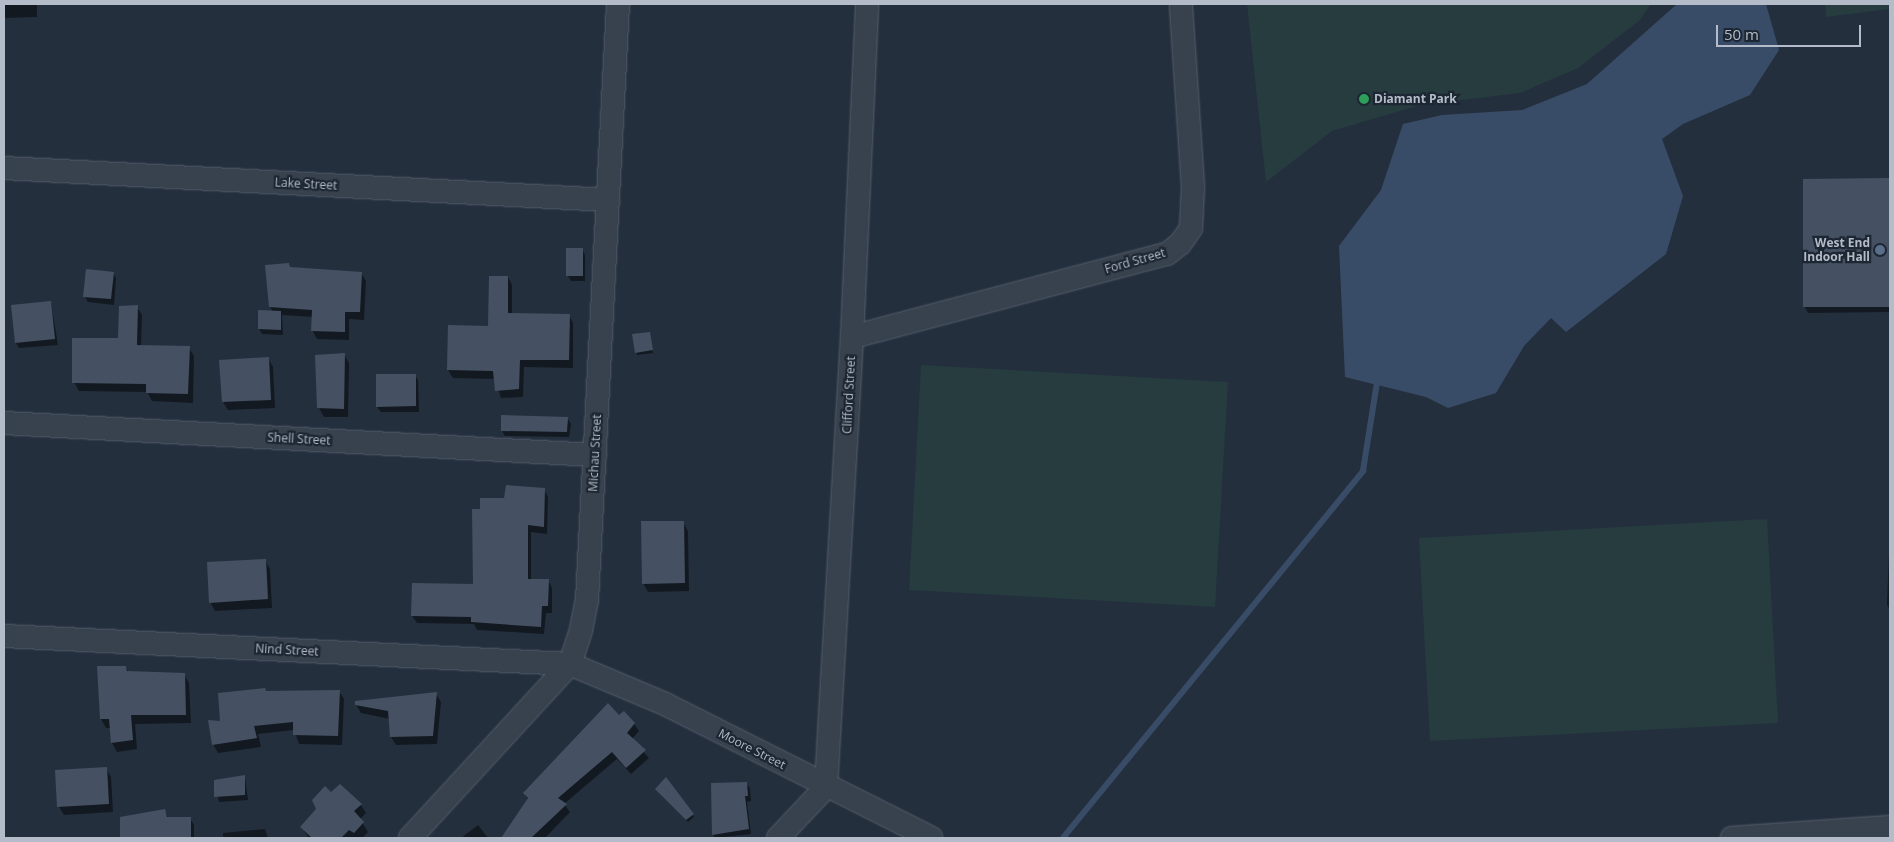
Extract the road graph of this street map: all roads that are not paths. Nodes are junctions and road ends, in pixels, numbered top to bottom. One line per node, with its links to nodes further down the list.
1 (618, 4): 5 (street, Michau Street)
2 (867, 4): 6 (street, Clifford Street)
3 (1182, 4): 6 (street, Ford Street)
4 (4, 168): 5 (street, Lake Street)
5 (608, 200): 8 (street, Michau Street)
6 (852, 337): 11 (street, Clifford Street)
7 (4, 422): 8 (street, Shell Street)
8 (595, 455): 10 (street, Michau Street)
9 (4, 636): 10 (street, Nind Street)
10 (570, 664): 11 (street, Moore Street); 13 (street, Michau Street)
11 (826, 787): 14 (street); 15 (street, Moore Street)
12 (1890, 827): 16 (street)
13 (410, 838)
14 (778, 838)
15 (930, 838)
16 (1732, 838)

